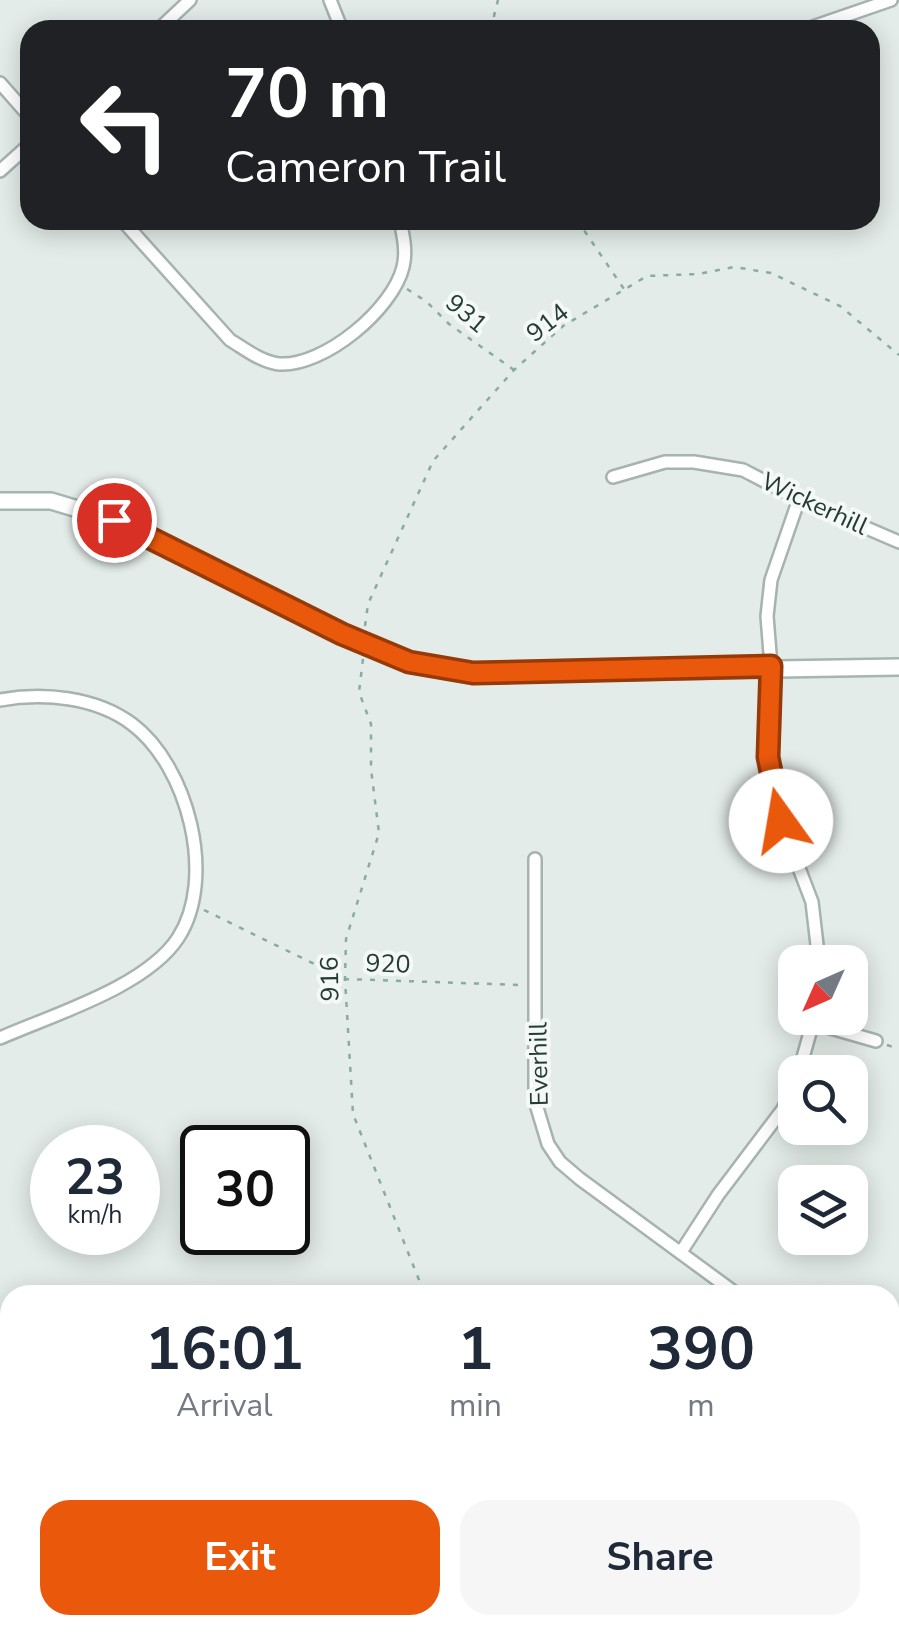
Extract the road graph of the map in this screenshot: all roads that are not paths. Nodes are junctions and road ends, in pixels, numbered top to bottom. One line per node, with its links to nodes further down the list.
1 (190, 0): 3 (street)
2 (891, 0): 4 (street)
3 (169, 20)
4 (833, 20)
5 (0, 83): 6 (street)
6 (20, 106)
7 (20, 153): 8 (street)
8 (0, 171)
9 (131, 230): 10 (street)
10 (402, 230)
11 (613, 477): 12 (street, Wickerhill)
12 (800, 499): 14 (street, Wickerhill); 15 (street)
13 (0, 501): 15 (street)
14 (899, 542)
15 (771, 666): 16 (street); 19 (street)
16 (899, 666)
17 (0, 700): 21 (street)
18 (535, 859): 24 (street, Everhill)
19 (817, 945)
20 (856, 1035): 22 (street)
21 (0, 1038)
22 (876, 1042)
23 (778, 1116): 24 (street)
24 (680, 1252): 25 (street, Everhill)
25 (725, 1285)

